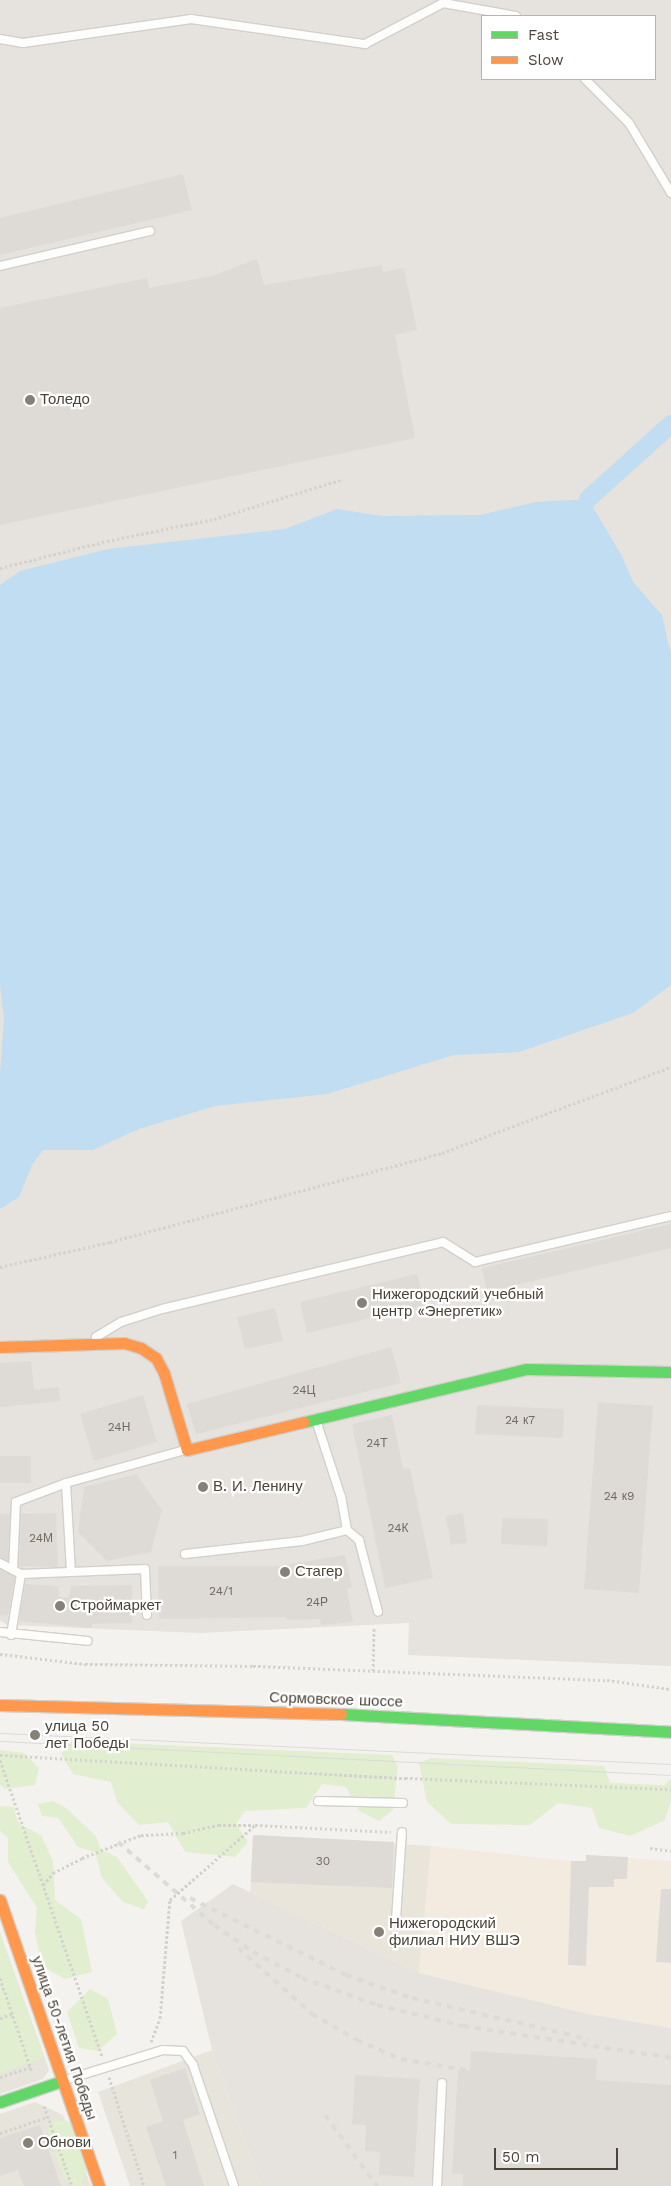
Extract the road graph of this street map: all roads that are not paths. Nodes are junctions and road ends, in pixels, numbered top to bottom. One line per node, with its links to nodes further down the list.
1 (444, 2): 2 (lane); 3 (lane)
2 (511, 15)
3 (0, 39)
4 (586, 80): 5 (lane)
5 (671, 194)
6 (150, 231): 7 (lane)
7 (0, 266)
8 (671, 1216): 9 (lane)
9 (86, 1343): 10 (street); 13 (street)
10 (0, 1348)
11 (671, 1372): 12 (street)
12 (316, 1418): 13 (street); 15 (lane)
13 (187, 1450): 14 (lane)
14 (66, 1483): 18 (lane); 19 (lane)
15 (348, 1530): 16 (lane); 21 (lane)
16 (185, 1554)
17 (0, 1563): 18 (lane)
18 (12, 1570): 20 (lane)
19 (71, 1572): 20 (lane); 22 (lane)
20 (21, 1574): 24 (lane)
21 (378, 1612)
22 (147, 1615)
23 (0, 1632): 24 (lane)
24 (11, 1635): 25 (lane)
25 (88, 1642)
26 (0, 1705): 27 (street, Сормовское шоссе)
27 (671, 1732)
28 (318, 1802): 29 (lane)
29 (404, 1803)
30 (402, 1832): 32 (lane)
31 (0, 1900): 33 (street, улица 50-летия Победы)
32 (396, 1919)
33 (62, 2081): 35 (street); 36 (street, улица 50-летия Победы); 37 (lane)
34 (442, 2083): 38 (lane)
35 (0, 2102)
36 (99, 2186)
37 (234, 2186)
38 (437, 2186)

